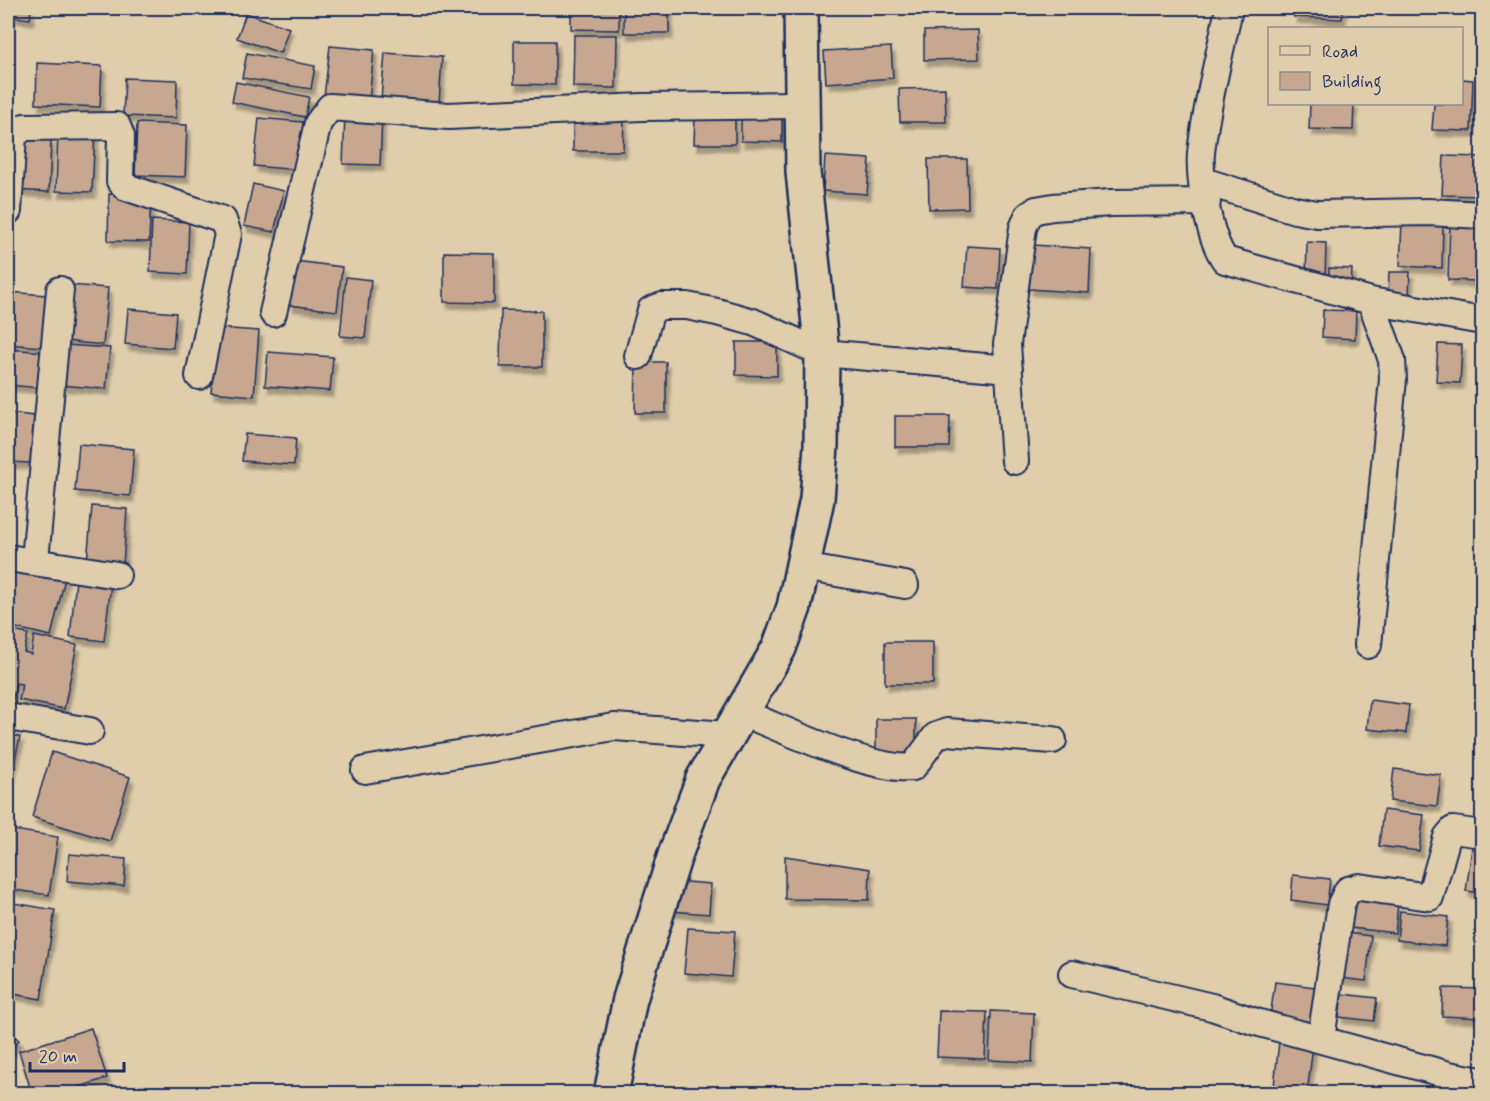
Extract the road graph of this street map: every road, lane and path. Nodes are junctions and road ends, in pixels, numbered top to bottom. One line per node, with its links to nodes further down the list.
1 (801, 8): 3 (street)
2 (1229, 8): 4 (street)
3 (802, 105): 9 (street); 11 (street)
4 (1205, 192): 6 (street); 8 (street); 13 (street)
5 (8, 211): 14 (street)
6 (1482, 215)
7 (60, 290): 17 (street)
8 (1371, 301): 10 (street); 21 (street)
9 (273, 314)
10 (1482, 321)
11 (822, 353): 12 (street); 13 (street); 18 (street)
12 (638, 356)
13 (1009, 369): 15 (street)
14 (199, 376)
15 (1015, 461)
16 (8, 558): 17 (street)
17 (35, 560): 19 (street)
18 (803, 567): 20 (street); 23 (street)
19 (117, 574)
20 (904, 585)
21 (1368, 645)
22 (8, 717): 24 (street)
23 (733, 723): 25 (street); 26 (street); 31 (street)
24 (90, 731)
25 (1053, 740)
26 (365, 770)
27 (1482, 834): 29 (street)
28 (1072, 974): 29 (street)
29 (1321, 1039): 30 (street)
30 (1481, 1083)
31 (611, 1094)

